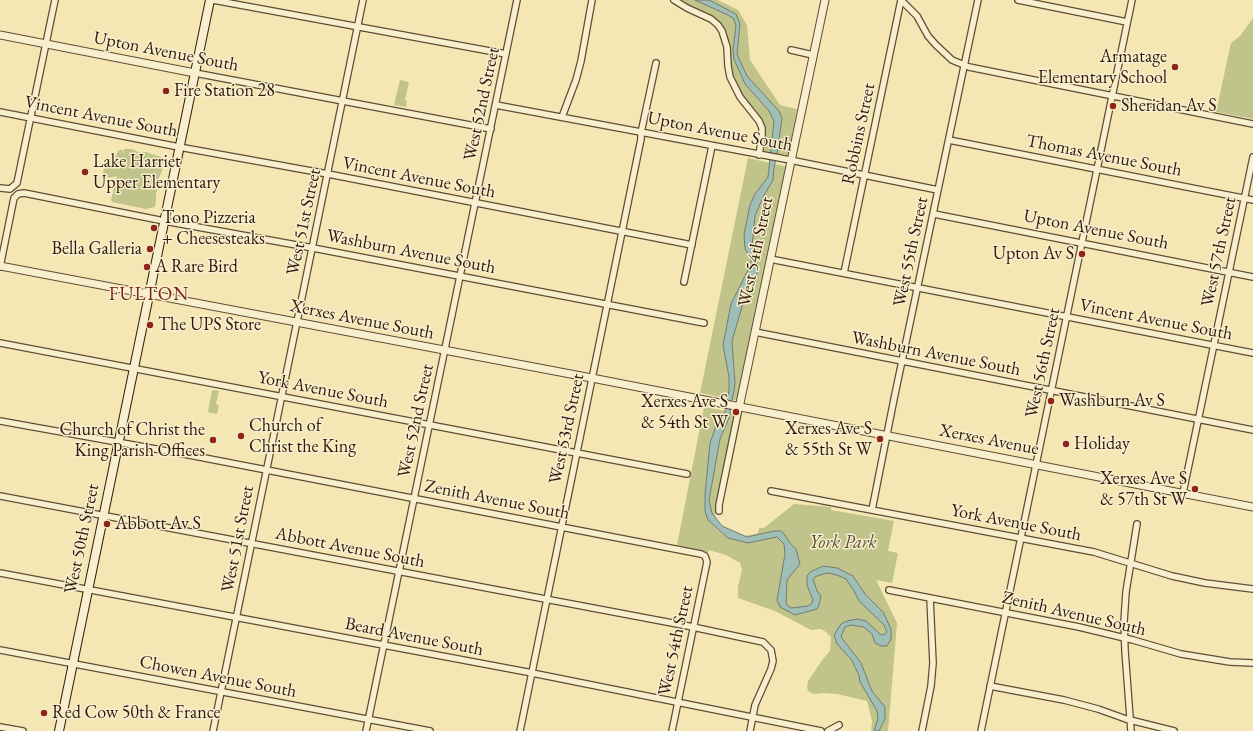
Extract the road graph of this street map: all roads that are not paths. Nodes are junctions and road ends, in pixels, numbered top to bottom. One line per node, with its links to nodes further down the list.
1 (55, 0): 15 (street)
2 (211, 0): 13 (street); 21 (main road, West 50th Street)
3 (363, 0): 13 (street, West 51st Street)
4 (518, 0): 17 (street, West 52nd Street)
5 (592, 0): 26 (street)
6 (674, 0): 34 (street)
7 (825, 0): 18 (street, West 54th Street)
8 (901, 0): 20 (street); 39 (street, Robbins Street)
9 (978, 0): 20 (street, West 55th Street)
10 (1018, 0): 12 (street)
11 (1132, 0): 12 (street, West 56th Street)
12 (1127, 22): 22 (street, West 56th Street)
13 (358, 28): 17 (street); 23 (street, West 51st Street)
14 (0, 35): 15 (street, Upton Avenue South)
15 (46, 44): 21 (street, Upton Avenue South); 27 (street)
16 (791, 50): 18 (street)
17 (506, 54): 24 (street, West 52nd Street)
18 (813, 55): 36 (street, West 54th Street)
19 (656, 63): 30 (street, West 53rd Street)
20 (965, 66): 22 (street); 31 (street, West 55th Street)
21 (195, 73): 23 (street, Upton Avenue South); 33 (main road, West 50th Street)
22 (1112, 95): 28 (street); 37 (street, West 56th Street)
23 (343, 101): 29 (street, Upton Avenue South); 38 (street, West 51st Street)
24 (496, 105): 26 (street, Upton Avenue South); 29 (street, West 52nd Street)
25 (0, 112): 27 (street, Vincent Avenue South)
26 (562, 117): 30 (street, Upton Avenue South)
27 (31, 118): 33 (street, Vincent Avenue South); 40 (street)
28 (1253, 124)
29 (491, 129): 44 (street, West 52nd Street)
30 (641, 133): 32 (street, Upton Avenue South); 47 (street, West 53rd Street)
31 (949, 140): 37 (street, Thomas Avenue South); 41 (street, West 55th Street)
32 (712, 146): 34 (street, Upton Avenue South); 49 (street)
33 (179, 147): 38 (street, Vincent Avenue South); 46 (main road, West 50th Street)
34 (759, 155): 36 (street, Upton Avenue South)
35 (1253, 157): 42 (street, West 57th Street)
36 (791, 161): 39 (street, Upton Avenue South); 51 (street, West 54th Street)
37 (1097, 169): 42 (street, Thomas Avenue South); 48 (street, West 56th Street)
38 (328, 174): 44 (street, Vincent Avenue South); 50 (street, West 51st Street)
39 (864, 176): 41 (street, Upton Avenue South); 54 (street, Robbins Street)
40 (0, 188)
41 (938, 190): 45 (street, West 55th Street)
42 (1244, 198): 43 (street, Thomas Avenue South); 53 (street, West 57th Street)
43 (1253, 200)
44 (475, 203): 47 (street, Vincent Avenue South); 55 (street, West 52nd Street)
45 (934, 214): 48 (street, Upton Avenue South); 58 (street, West 55th Street)
46 (164, 221): 50 (street, Washburn Avenue South); 52 (street, Washburn Avenue South); 59 (main road, West 50th Street)
47 (623, 231): 49 (street, Vincent Avenue South); 60 (street, West 53rd Street)
48 (1082, 243): 53 (street, Upton Avenue South); 61 (street, West 56th Street)
49 (692, 245): 57 (street)
50 (313, 248): 55 (street, Washburn Avenue South); 62 (street, West 51st Street)
51 (770, 259): 54 (street, Vincent Avenue South); 64 (street, West 54th Street)
52 (0, 267): 59 (street, Xerxes Avenue South)
53 (1229, 272): 56 (street, Upton Avenue South); 66 (street, West 57th Street)
54 (844, 273): 58 (street, Vincent Avenue South)
55 (460, 276): 60 (street, Washburn Avenue South); 67 (street, West 52nd Street)
56 (1253, 277)
57 (684, 282)
58 (918, 288): 61 (street, Vincent Avenue South); 69 (street, West 55th Street)
59 (149, 295): 62 (street, Xerxes Avenue South); 70 (main road, West 50th Street)
60 (607, 304): 63 (street, Washburn Avenue South); 71 (street, West 53rd Street)
61 (1066, 317): 66 (street, Vincent Avenue South); 72 (street, West 56th Street)
62 (296, 323): 67 (street, Xerxes Avenue South); 73 (street, West 51st Street)
63 (704, 324)
64 (755, 332): 69 (street, Washburn Avenue South); 75 (street, West 54th Street)
65 (0, 343): 70 (street, York Avenue South)
66 (1214, 346): 68 (street, Vincent Avenue South); 76 (street, West 57th Street)
67 (445, 351): 71 (street, Xerxes Avenue South); 78 (street, West 52nd Street)
68 (1253, 353)
69 (902, 362): 72 (street, Washburn Avenue South); 80 (street, West 55th Street)
70 (134, 369): 73 (street, York Avenue South); 81 (main road, West 50th Street)
71 (591, 378): 74 (street, Xerxes Avenue South); 82 (street, West 53rd Street)
72 (1051, 390): 76 (street, Washburn Avenue South); 83 (street, West 56th Street)
73 (281, 396): 78 (street, York Avenue South); 84 (street, West 51st Street)
74 (719, 404): 75 (street, Xerxes Avenue)
75 (736, 407): 80 (street, Xerxes Avenue); 92 (street, West 54th Street)
76 (1199, 419): 79 (street, Washburn Avenue South); 87 (street, West 57th Street)
77 (0, 421): 81 (street, Zenith Avenue South)
78 (429, 424): 82 (street, York Avenue South); 89 (street, West 52nd Street)
79 (1253, 430)
80 (888, 436): 83 (street, Xerxes Avenue); 91 (street, West 55th Street)
81 (119, 442): 84 (street, Zenith Avenue South); 93 (main road, West 50th Street)
82 (577, 452): 85 (street, York Avenue South); 95 (street, West 53rd Street)
83 (1036, 465): 87 (street, Xerxes Avenue); 96 (street, West 56th Street)
84 (266, 470): 89 (street, Zenith Avenue South); 97 (street, West 51st Street)
85 (687, 474)
86 (771, 491): 91 (street, York Avenue South)
87 (1183, 493): 90 (street, Xerxes Avenue)
88 (0, 496): 93 (street, Abbott Avenue South)
89 (414, 498): 95 (street, Zenith Avenue South); 100 (street, West 52nd Street)
90 (1253, 507)
91 (872, 510): 96 (street, York Avenue South)
92 (719, 511)
93 (103, 516): 97 (street, Abbott Avenue South); 103 (main road, West 50th Street)
94 (1138, 524): 99 (street)
95 (561, 526): 98 (street, Zenith Avenue South); 106 (street, West 53rd Street)
96 (1021, 538): 99 (street, York Avenue South); 107 (street, West 56th Street)
97 (252, 543): 100 (street, Abbott Avenue South); 108 (street, West 51st Street)
98 (705, 556): 109 (street, West 54th Street)
99 (1130, 563): 102 (street, York Avenue South); 110 (street)
100 (398, 572): 106 (street, Abbott Avenue South); 111 (street, West 52nd Street)
101 (0, 573): 103 (street, Beard Avenue South)
102 (1253, 589)
103 (88, 590): 108 (street, Beard Avenue South); 113 (main road, West 50th Street)
104 (890, 590): 105 (street, Zenith Avenue South)
105 (930, 598): 107 (street, Zenith Avenue South); 134 (street)
106 (546, 599): 109 (street, Abbott Avenue South); 115 (street, West 53rd Street)
107 (1006, 612): 110 (street, Zenith Avenue South); 116 (street, West 56th Street)
108 (236, 618): 111 (street, Beard Avenue South); 117 (street, West 51st Street)
109 (694, 627): 118 (street, West 54th Street); 119 (street, Abbott Avenue South)
110 (1124, 638): 114 (street, Zenith Avenue South); 121 (street)
111 (383, 646): 115 (street, Beard Avenue South); 120 (street, West 52nd Street)
112 (0, 650): 113 (street, Chowen Avenue South)
113 (73, 664): 117 (street, Chowen Avenue South); 125 (main road, West 50th Street)
114 (1253, 664)
115 (531, 673): 118 (street, Beard Avenue South); 129 (street, West 53rd Street)
116 (990, 686): 121 (street); 135 (street, West 56th Street)
117 (221, 691): 120 (street, Chowen Avenue South); 126 (street, West 51st Street)
118 (679, 702): 119 (street, Beard Avenue South); 130 (street, West 54th Street)
119 (753, 717): 131 (street, Abbott Avenue South); 132 (street, Beard Avenue South)
120 (369, 719): 127 (street, West 52nd Street); 128 (street, Chowen Avenue South)
121 (1131, 721): 136 (street); 137 (street)
122 (839, 725): 133 (street)
123 (0, 727): 124 (street)
124 (23, 731)
125 (59, 731)
126 (213, 731)
127 (366, 731)
128 (430, 731)
129 (520, 731)
130 (672, 731)
131 (750, 731)
132 (821, 731)
133 (828, 731)
134 (922, 731)
135 (981, 731)
136 (1131, 731)
137 (1174, 731)

